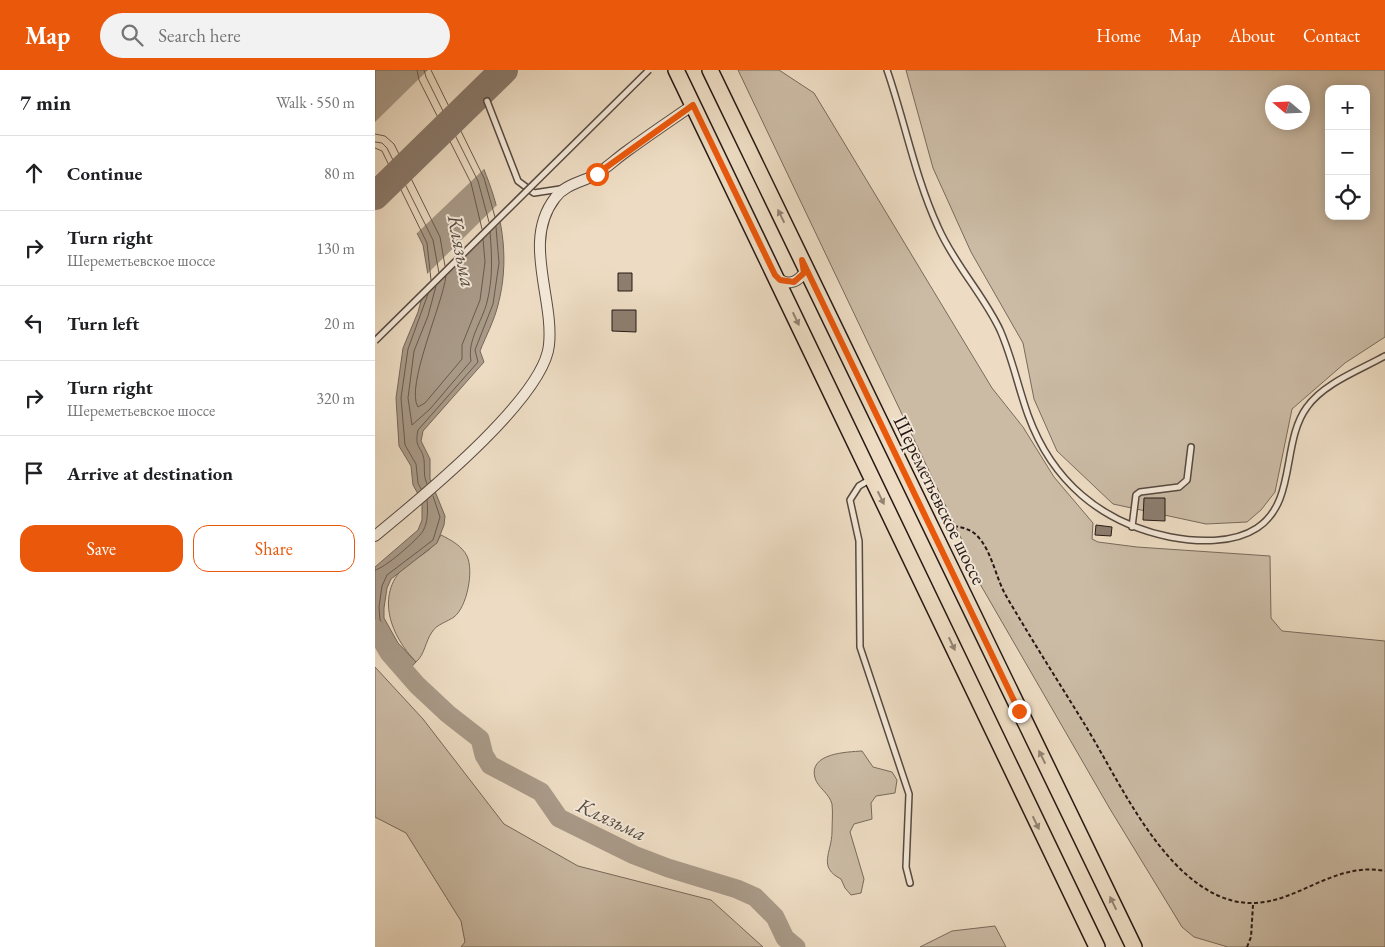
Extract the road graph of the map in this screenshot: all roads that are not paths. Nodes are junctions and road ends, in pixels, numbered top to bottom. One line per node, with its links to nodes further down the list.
1 (649, 70): 10 (lane, bridge)
2 (676, 70): 6 (main road)
3 (710, 70): 8 (main road, Шереметьевское шоссе, one-way to 3)
4 (887, 70): 14 (lane)
5 (487, 101): 7 (lane)
6 (693, 105): 7 (street); 9 (main road)
7 (563, 189): 15 (street)
8 (802, 260): 9 (street); 18 (main road, Шереметьевское шоссе, one-way to 8)
9 (775, 275): 13 (main road, one-way to 13)
10 (375, 341)
11 (1385, 356): 14 (lane)
12 (1191, 447): 14 (lane)
13 (872, 478): 16 (lane); 17 (main road, one-way to 17)
14 (1132, 527)
15 (375, 536)
16 (910, 884)
17 (1097, 947)
18 (1134, 947)

